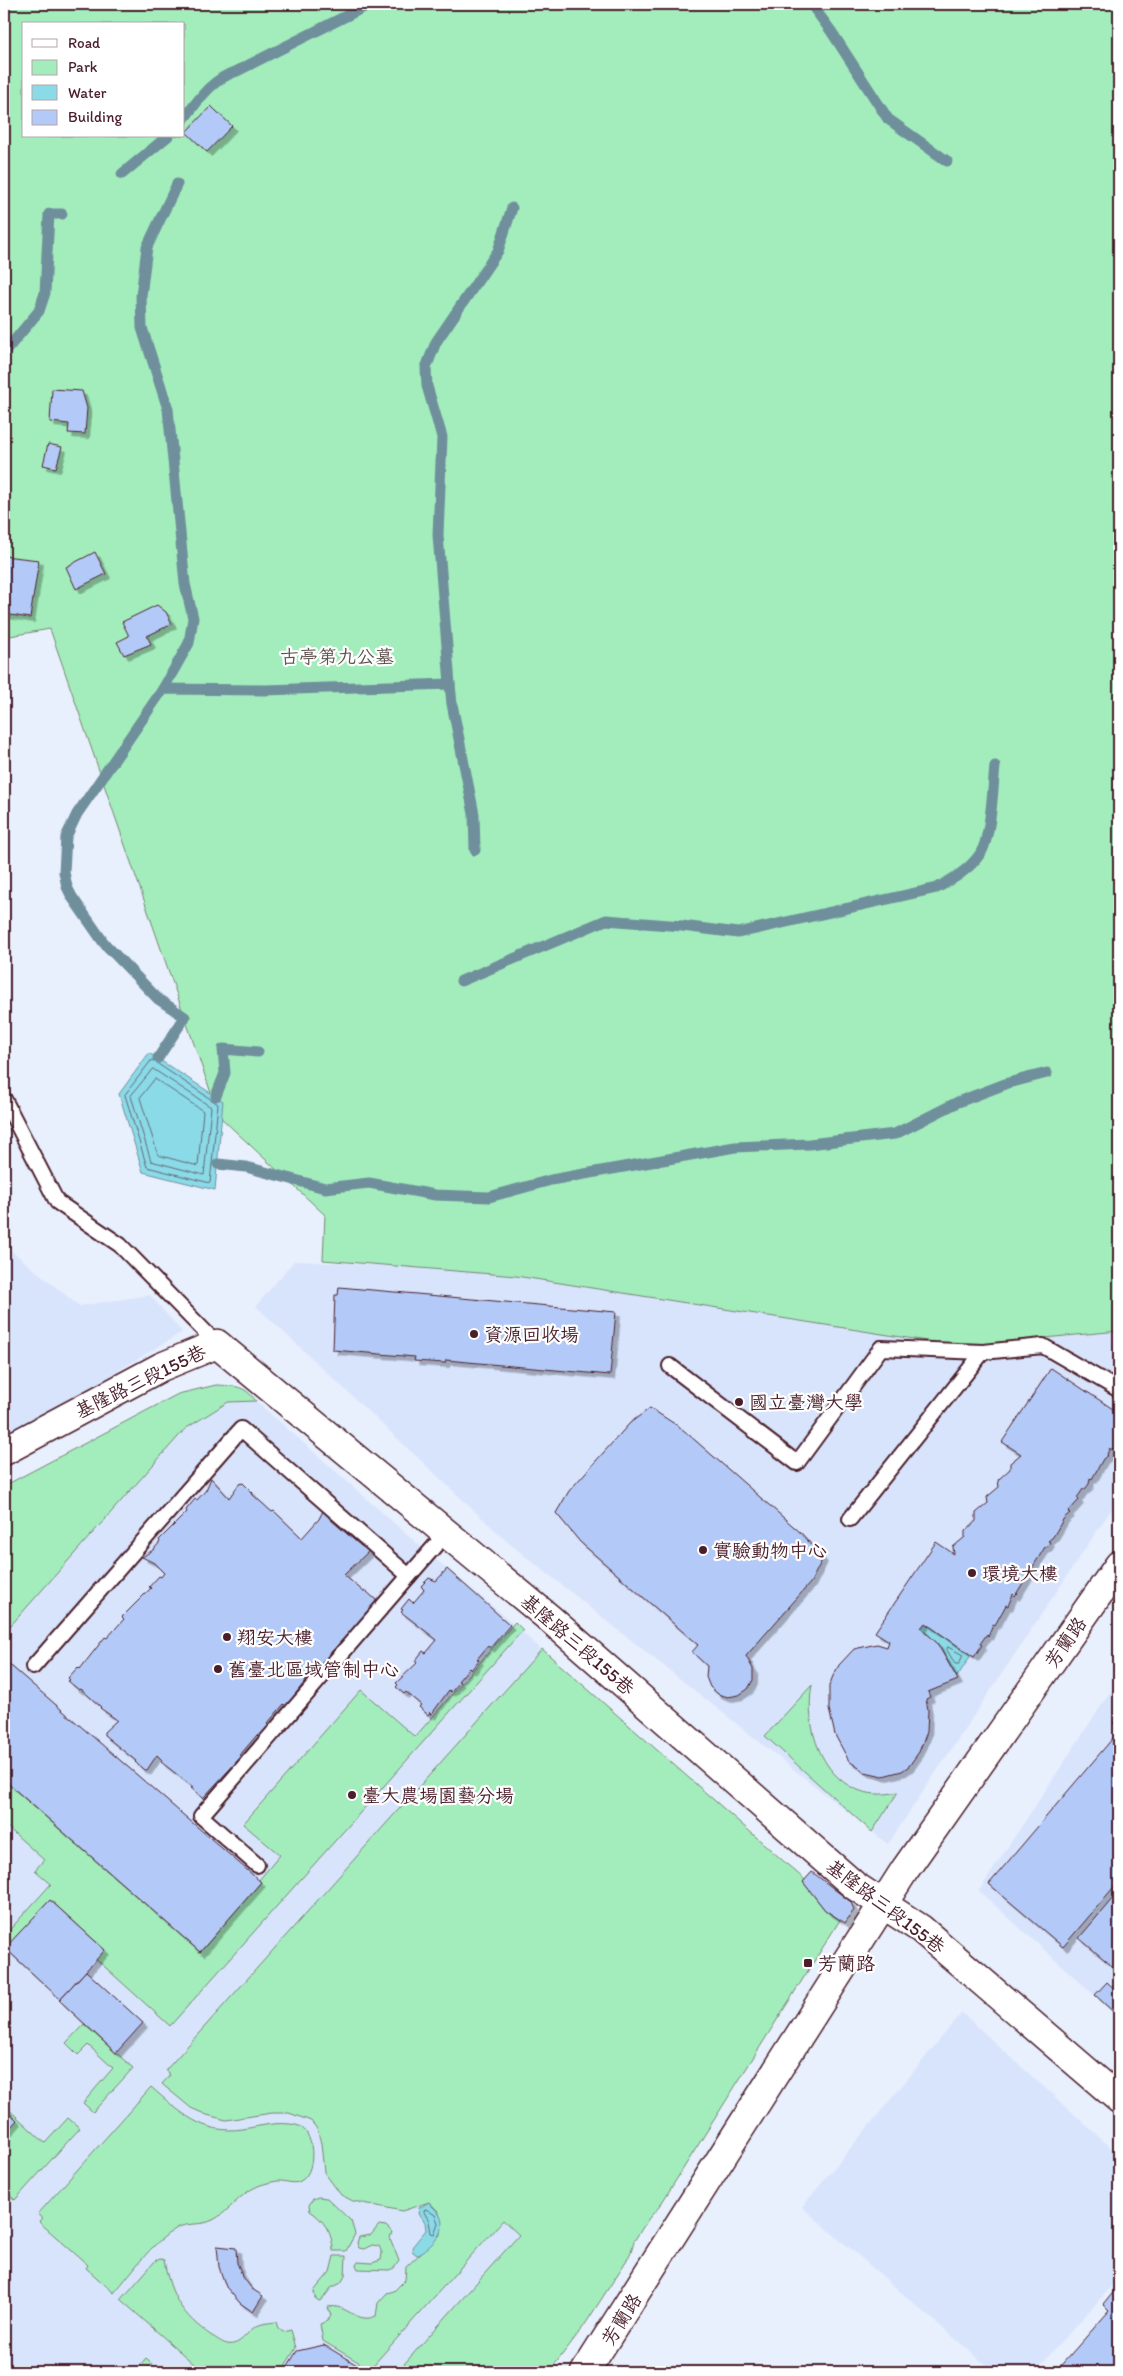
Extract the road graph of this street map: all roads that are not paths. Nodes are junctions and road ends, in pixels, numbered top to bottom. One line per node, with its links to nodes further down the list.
1 (4, 1099): 2 (lane)
2 (217, 1344): 6 (street, 基隆路三段155巷); 8 (street, 基隆路三段155巷)
3 (983, 1352): 4 (lane); 5 (lane); 7 (lane)
4 (670, 1366)
5 (1119, 1390)
6 (4, 1451)
7 (850, 1519)
8 (447, 1532): 10 (lane); 13 (street, 基隆路三段155巷)
9 (1119, 1565): 13 (street, 芳蘭路)
10 (409, 1576): 11 (lane); 12 (lane)
11 (33, 1667)
12 (257, 1865)
13 (882, 1903): 14 (street, 基隆路三段155巷); 15 (street, 芳蘭路)
14 (1119, 2099)
15 (585, 2372)

